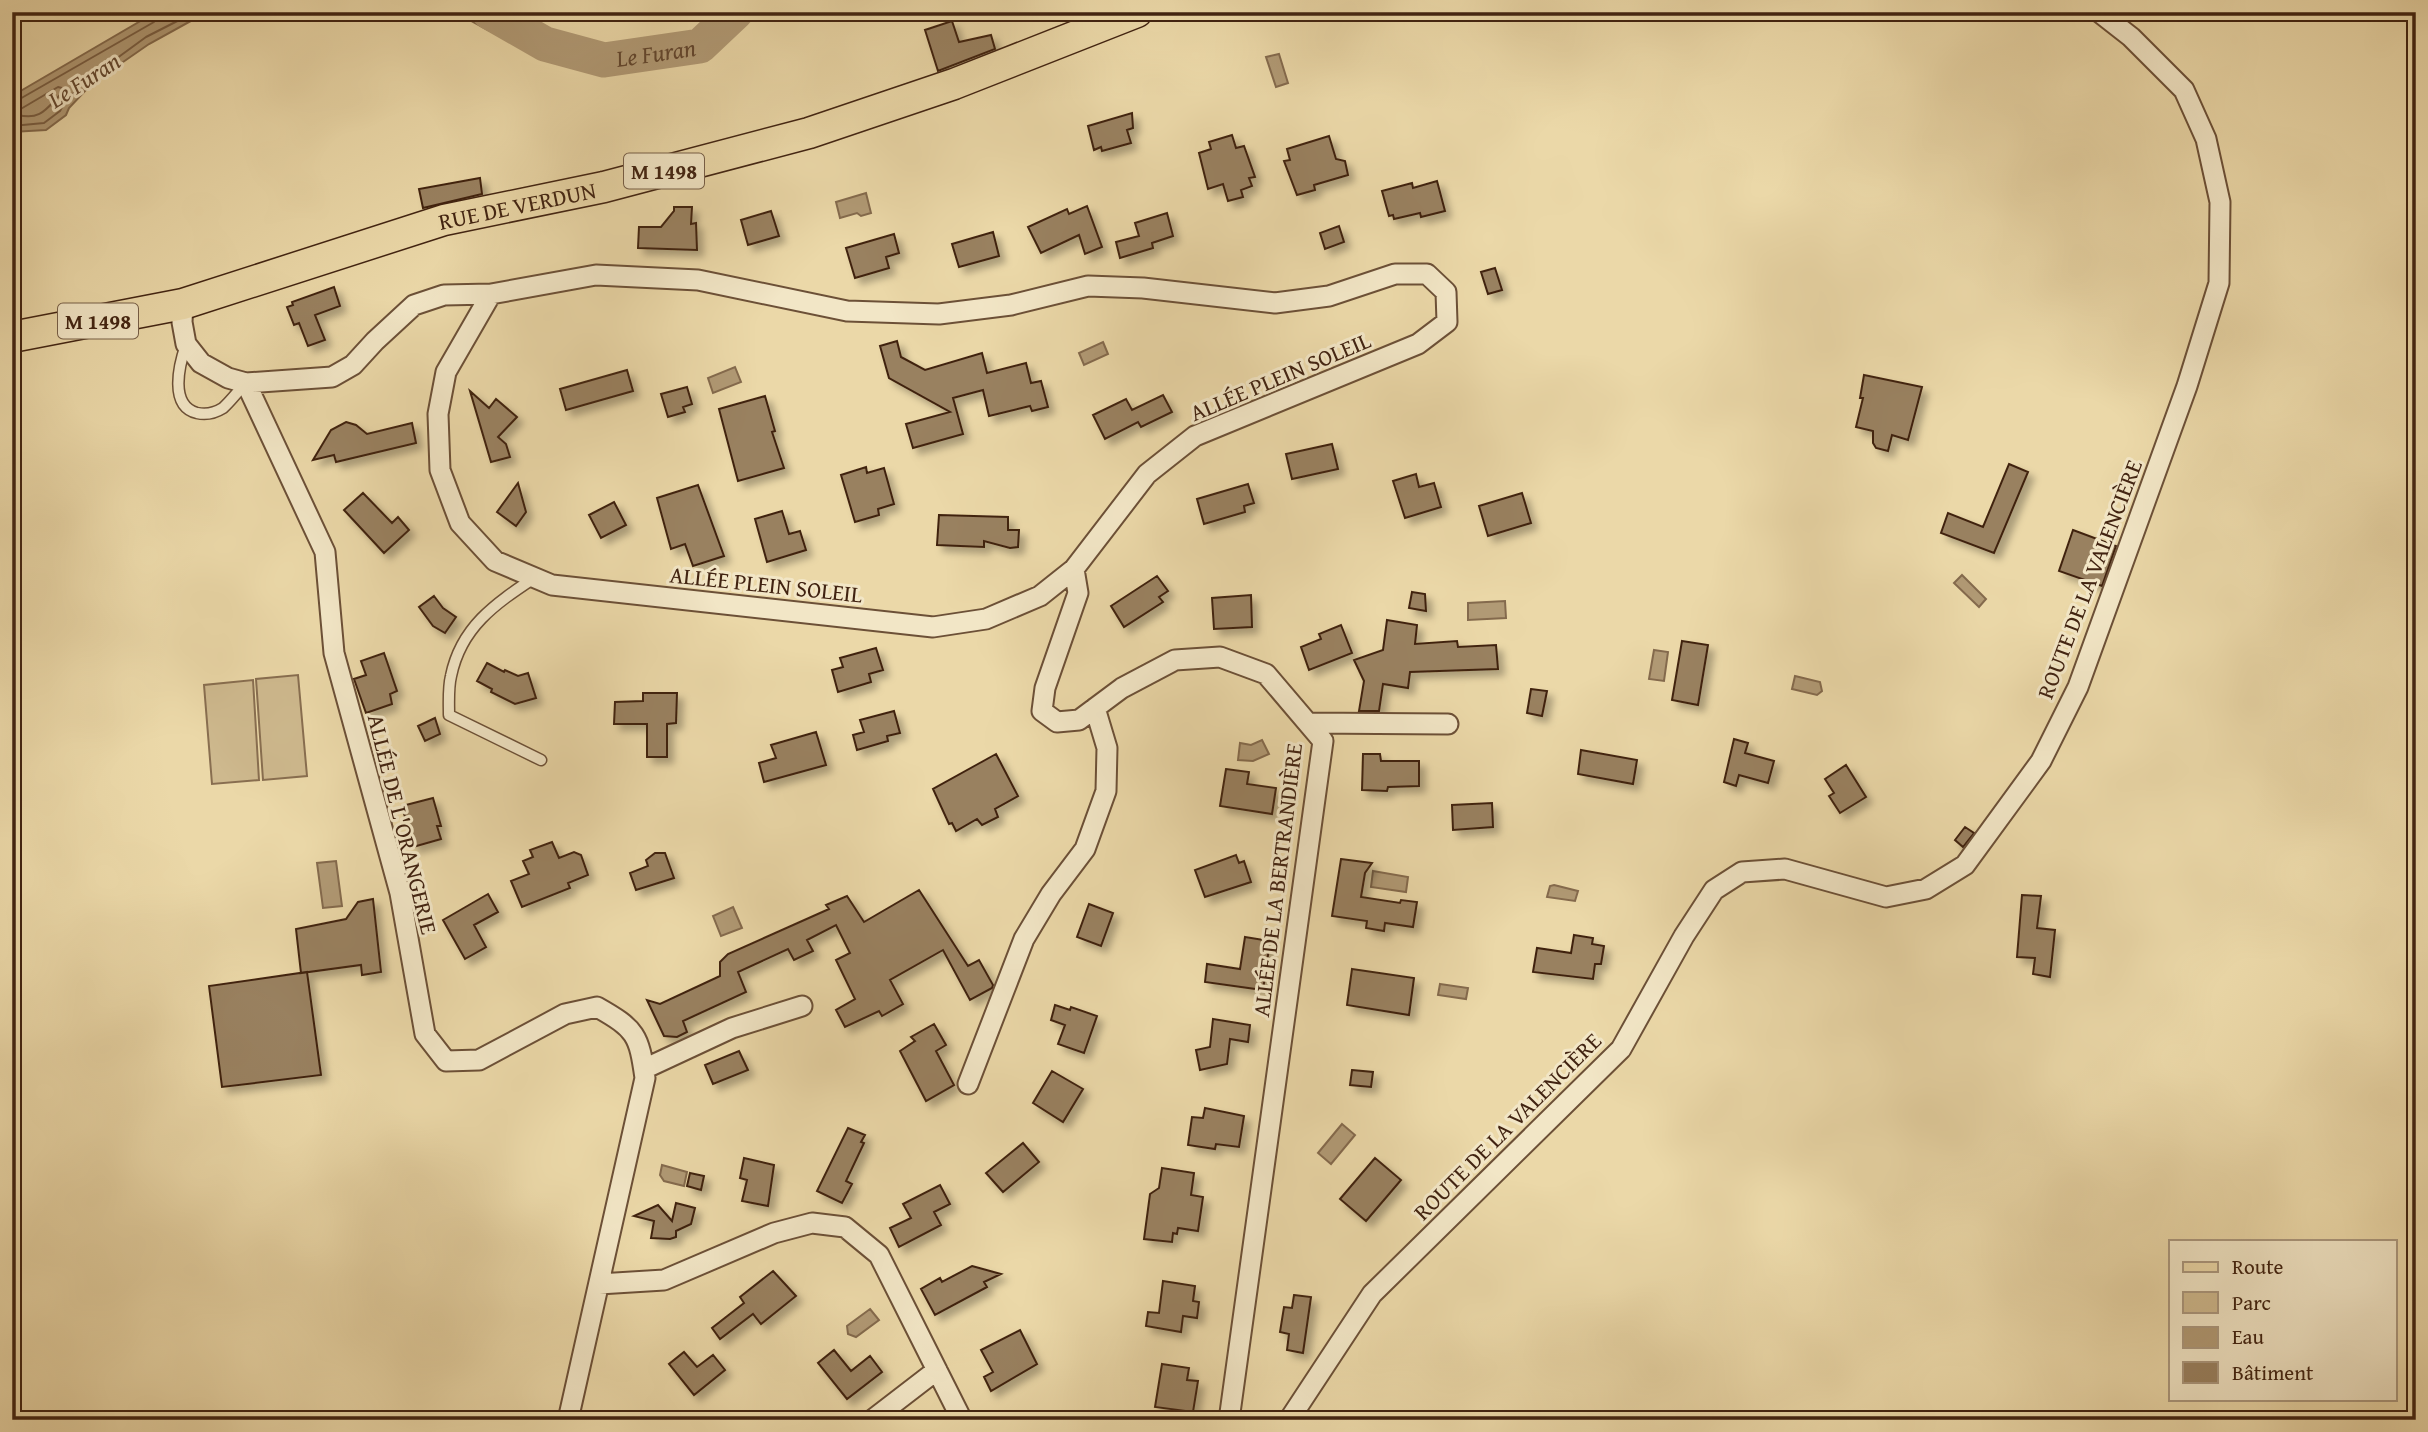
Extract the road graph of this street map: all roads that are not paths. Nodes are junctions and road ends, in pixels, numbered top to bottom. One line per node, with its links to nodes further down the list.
1 (1137, 12): 4 (main road, RUE DE VERDUN / M 1498)
2 (2099, 12): 23 (street, ROUTE DE LA VALENCIÈRE)
3 (491, 294): 7 (street, ALLÉE PLEIN SOLEIL); 8 (street, ALLÉE PLEIN SOLEIL); 9 (street, ALLÉE PLEIN SOLEIL)
4 (183, 304): 5 (main road, RUE DE VERDUN / M 1498); 6 (street)
5 (12, 337)
6 (186, 344): 7 (street, ALLÉE PLEIN SOLEIL); 7 (lane)
7 (246, 383): 15 (street, ALLÉE DE L'ORANGERIE)
8 (1074, 569): 9 (street, ALLÉE PLEIN SOLEIL); 10 (street, ALLÉE DE LA BERTRANDIÈRE)
9 (534, 578): 13 (lane)
10 (1095, 708): 11 (street, ALLÉE DE LA BERTRANDIÈRE); 16 (street)
11 (1308, 723): 12 (street); 22 (street, ALLÉE DE LA BERTRANDIÈRE)
12 (1448, 724)
13 (541, 760)
14 (802, 1006): 15 (street)
15 (644, 1069): 17 (street, ALLÉE DE L'ORANGERIE)
16 (968, 1084)
17 (599, 1284): 18 (street); 19 (street, ALLÉE DE L'ORANGERIE)
18 (937, 1370): 20 (street); 21 (street)
19 (568, 1420)
20 (872, 1420)
21 (962, 1420)
22 (1229, 1420)
23 (1289, 1420)

